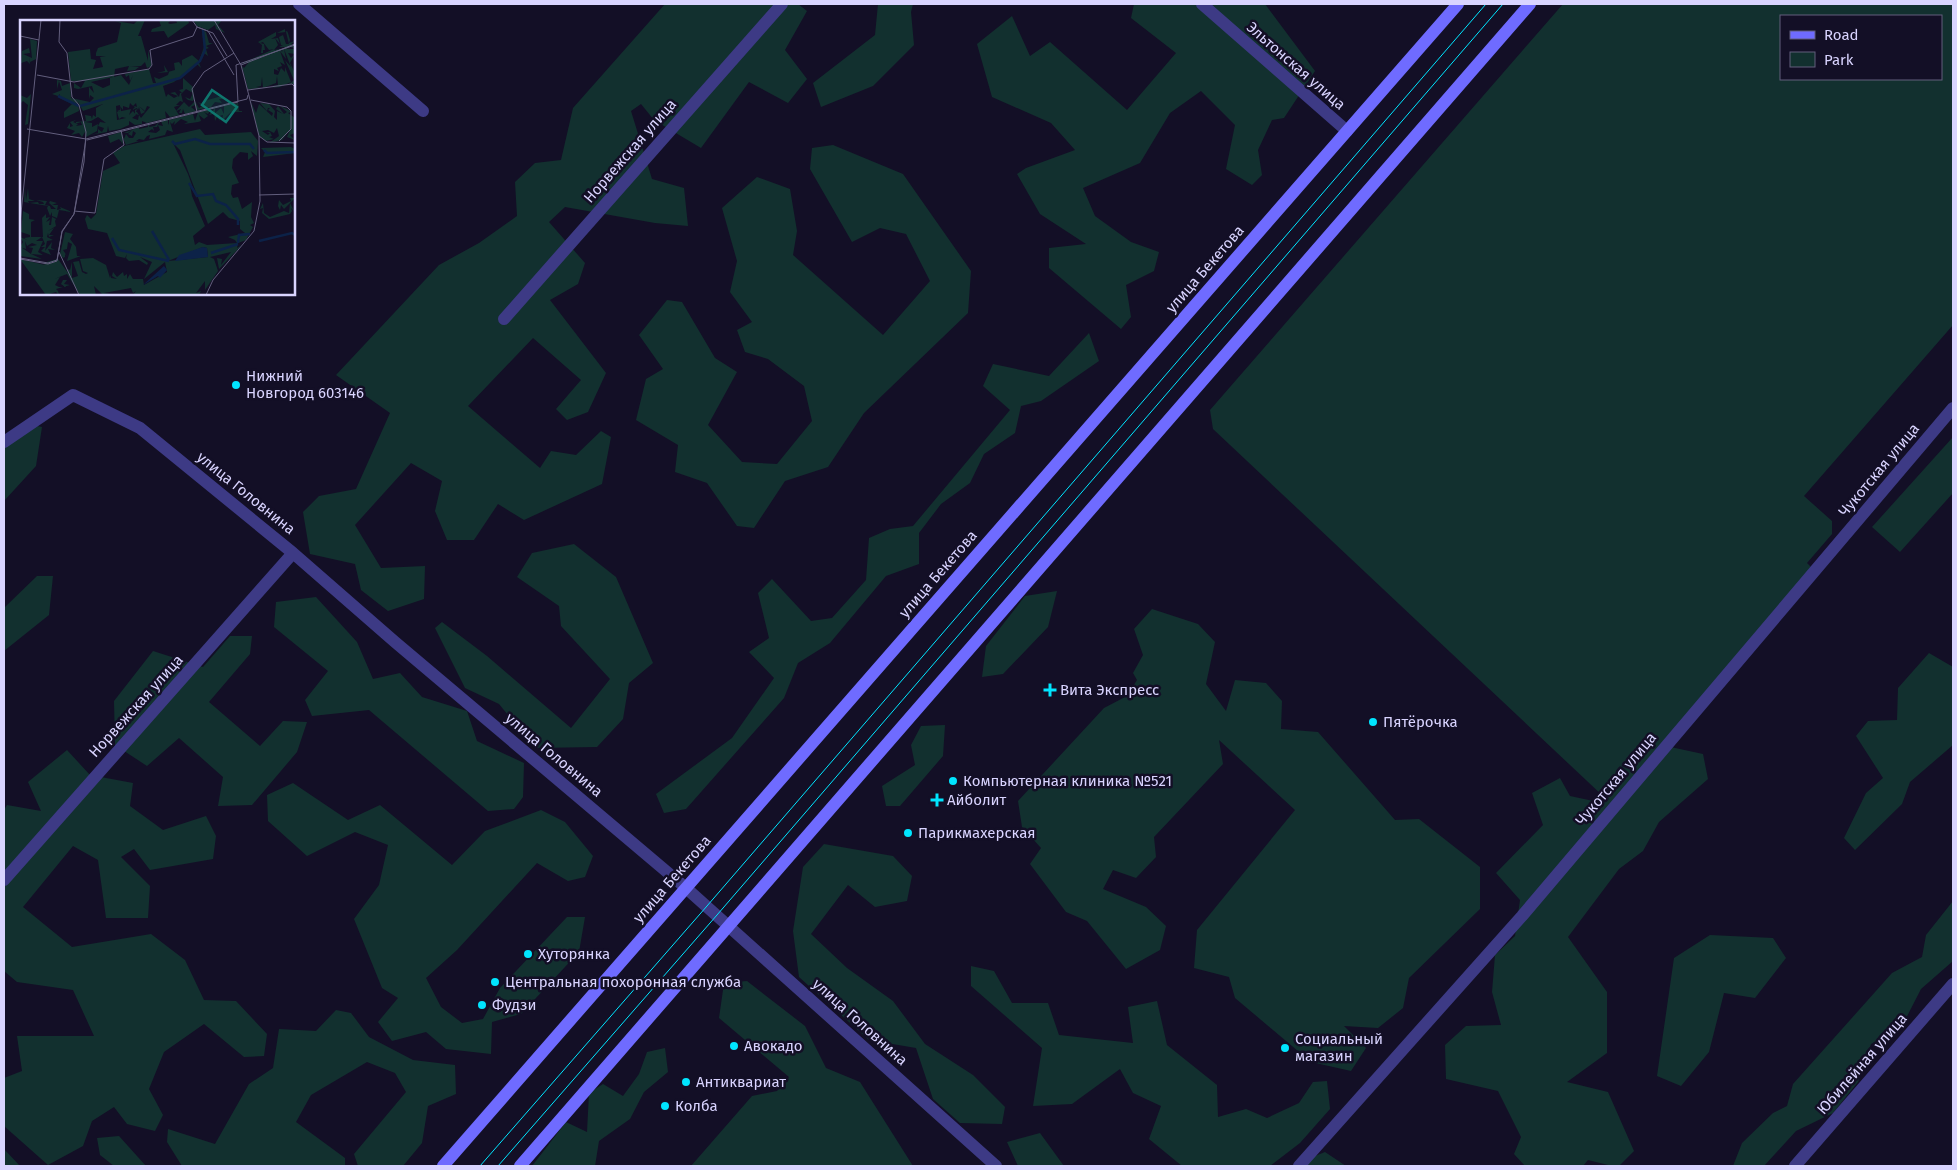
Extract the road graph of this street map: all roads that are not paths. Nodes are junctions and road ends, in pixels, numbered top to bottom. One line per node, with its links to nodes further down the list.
1 (299, 4): 6 (street)
2 (782, 4): 8 (street, Норвежская улица)
3 (1202, 4): 7 (street, Эльтонская улица)
4 (1458, 4): 7 (main road, улица Бекетова)
5 (1530, 4): 14 (main road)
6 (423, 111)
7 (1346, 131): 13 (main road, улица Бекетова)
8 (504, 319)
9 (1953, 408): 20 (street, Чукотская улица)
10 (4, 442): 11 (street, улица Головнина)
11 (294, 553): 12 (street, Норвежская улица); 13 (street, улица Головнина)
12 (4, 880)
13 (686, 888): 14 (street, улица Головнина); 17 (main road, улица Бекетова)
14 (729, 926): 18 (main road); 19 (street, улица Головнина)
15 (1953, 984): 16 (street, Юбилейная улица)
16 (1949, 999): 21 (street, Юбилейная улица)
17 (443, 1166)
18 (520, 1166)
19 (996, 1166)
20 (1299, 1166)
21 (1795, 1166)

